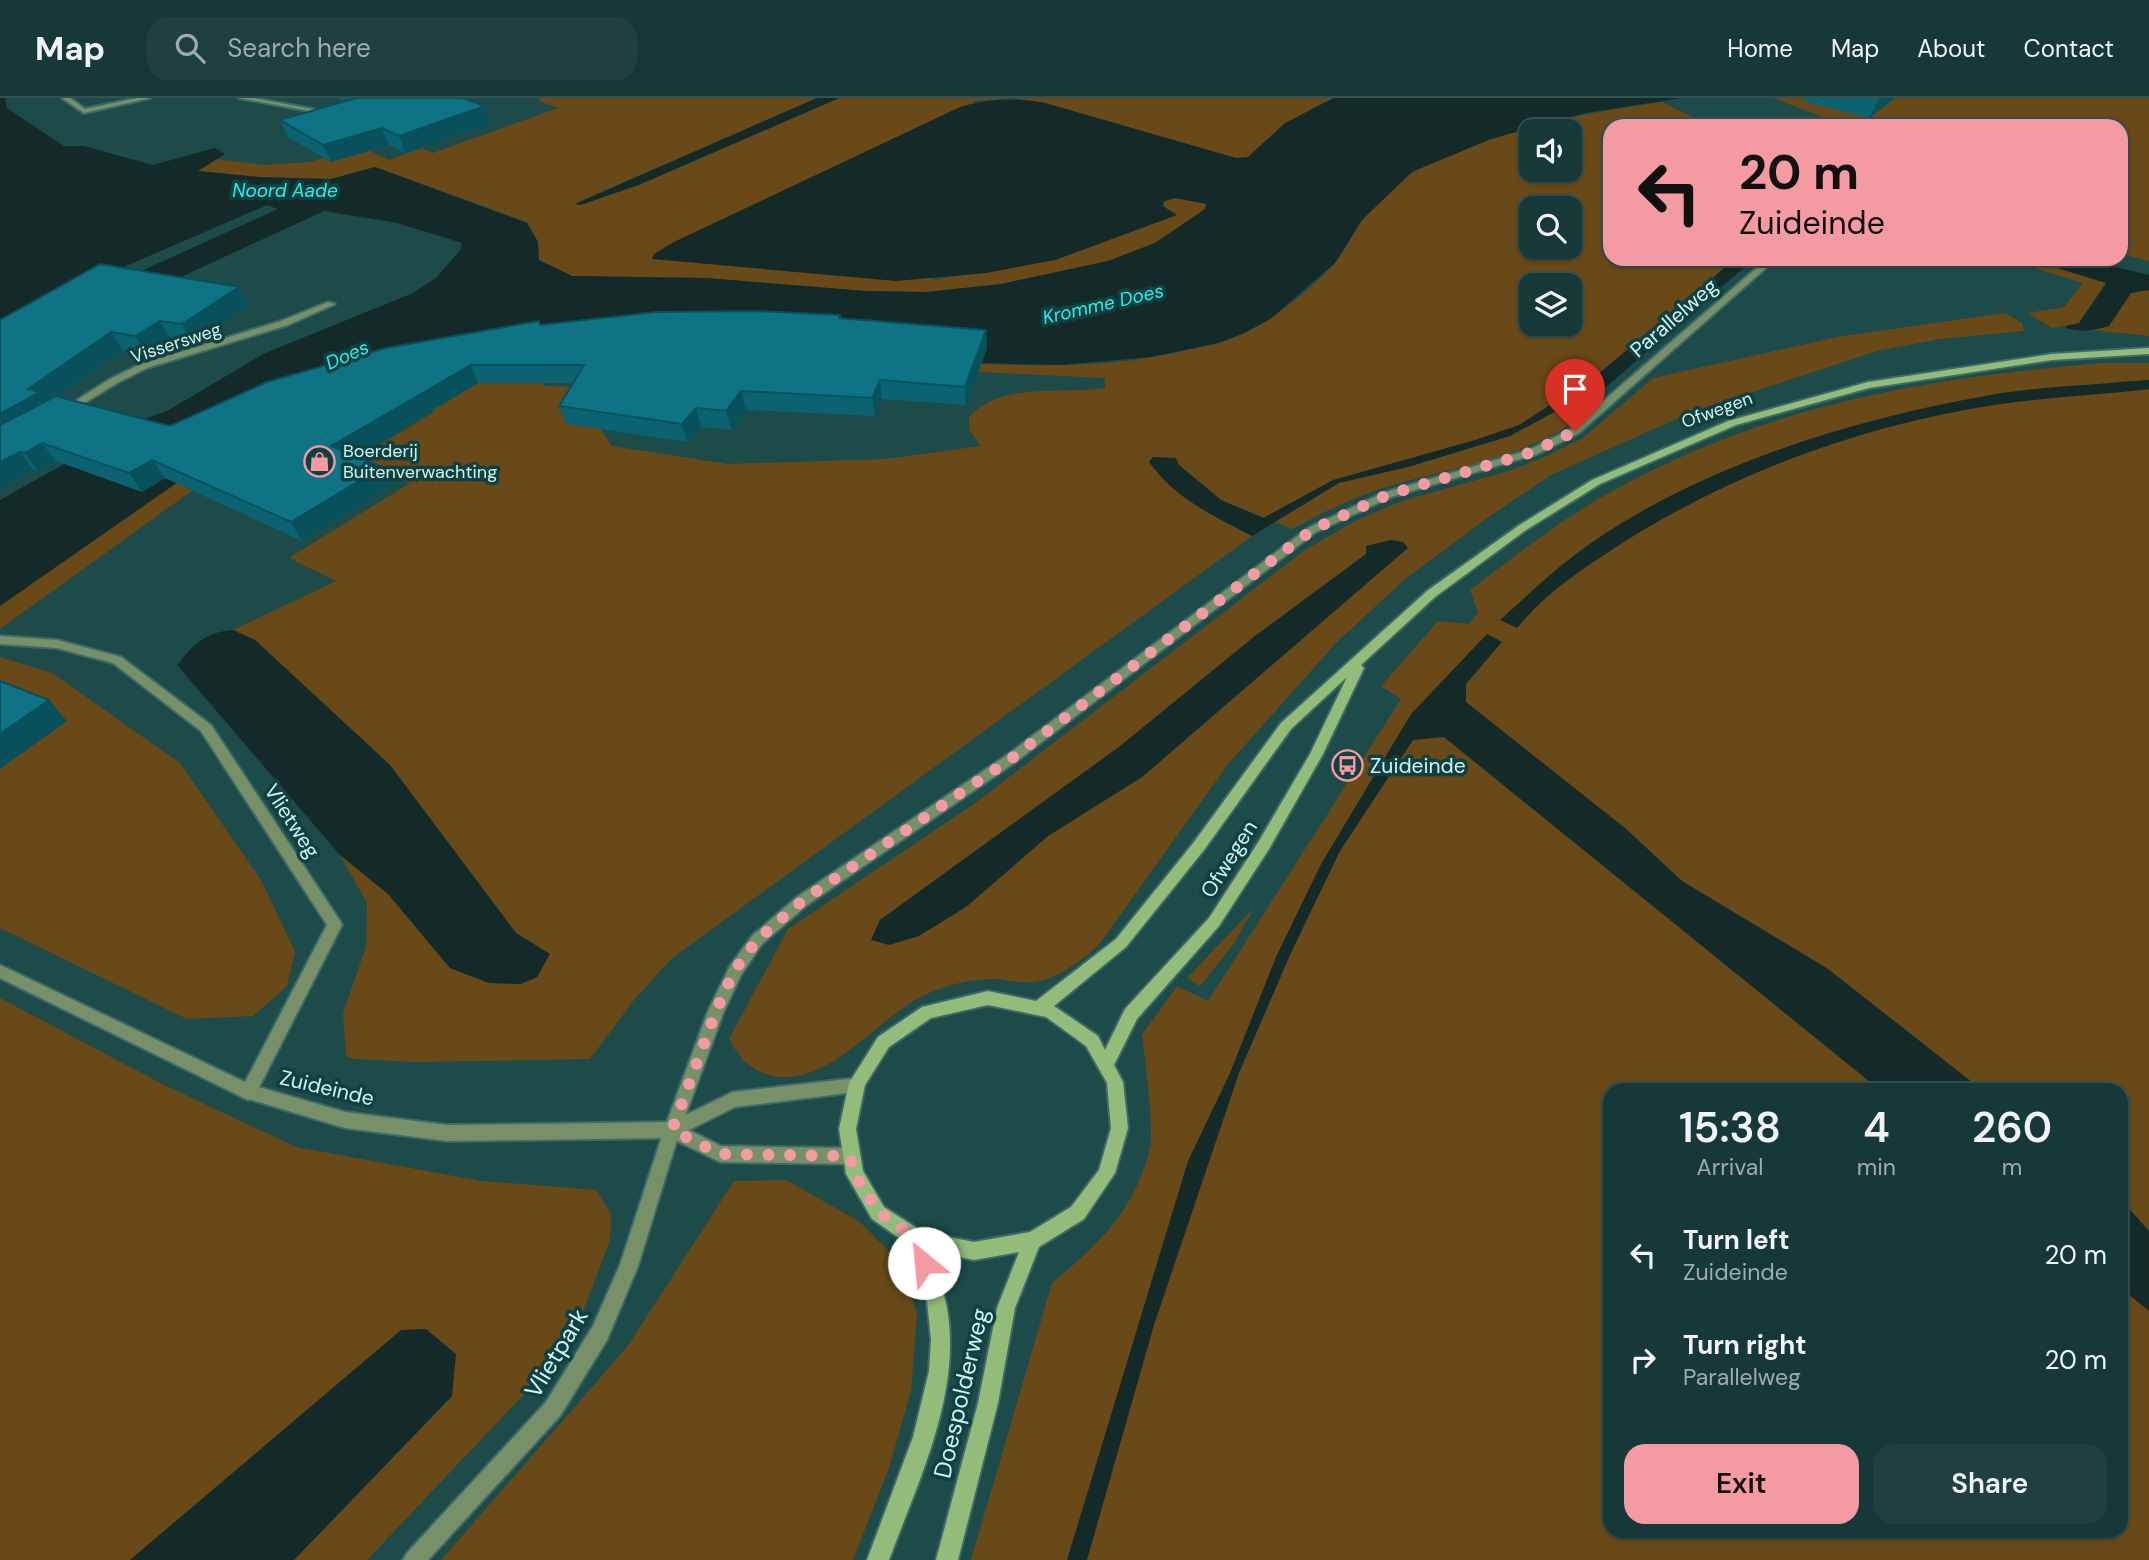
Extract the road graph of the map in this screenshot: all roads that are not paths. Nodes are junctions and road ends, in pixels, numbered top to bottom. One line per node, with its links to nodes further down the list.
1 (65, 98): 2 (street)
2 (146, 98)
3 (242, 98): 4 (street)
4 (337, 114)
5 (1764, 266): 16 (street, Parallelweg)
6 (331, 304): 8 (street, Vissersweg)
7 (2149, 351): 10 (main road, Ofwegen)
8 (51, 420)
9 (0, 640): 15 (street, Vlietweg)
10 (1361, 660): 12 (main road, Ofwegen); 13 (main road, Ofwegen)
11 (0, 971): 15 (street, Zuideinde)
12 (1041, 1007): 13 (main road); 14 (main road)
13 (1107, 1063): 19 (main road)
14 (856, 1085): 16 (street, Zuideinde); 17 (main road)
15 (248, 1093): 16 (street, Zuideinde)
16 (672, 1130): 17 (street, Zuideinde); 20 (street, Vlietpark)
17 (849, 1156): 18 (main road)
18 (916, 1238): 19 (main road); 21 (main road, Doespolderweg)
19 (1033, 1240): 22 (main road, Doespolderweg)
20 (414, 1560)
21 (878, 1560)
22 (947, 1560)

